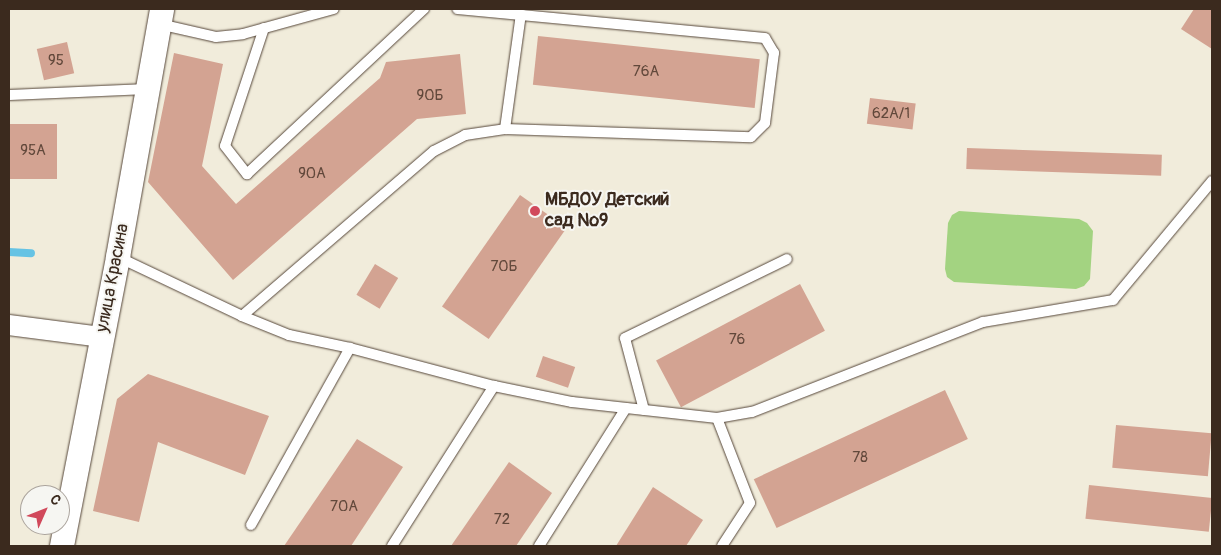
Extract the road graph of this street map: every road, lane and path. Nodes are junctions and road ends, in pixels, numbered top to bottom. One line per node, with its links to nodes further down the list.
1 (334, 9): 6 (lane)
2 (424, 9): 6 (lane)
3 (457, 9): 4 (lane)
4 (521, 14): 9 (lane); 9 (lane)
5 (160, 16): 6 (lane); 7 (street, улица Красина)
6 (264, 28)
7 (148, 89): 8 (lane); 11 (street, улица Красина)
8 (9, 95)
9 (505, 129): 13 (lane)
10 (1212, 181): 20 (lane)
11 (118, 257): 13 (lane); 15 (street, улица Красина)
12 (787, 259): 19 (lane)
13 (242, 316): 16 (lane)
14 (9, 325): 15 (street)
15 (102, 337): 22 (street, улица Красина)
16 (350, 348): 17 (lane); 21 (lane)
17 (494, 386): 18 (lane); 23 (lane)
18 (626, 408): 19 (lane); 24 (lane)
19 (644, 410): 20 (lane)
20 (717, 418): 25 (lane)
21 (251, 525)
22 (62, 546)
23 (392, 546)
24 (539, 546)
25 (722, 546)

